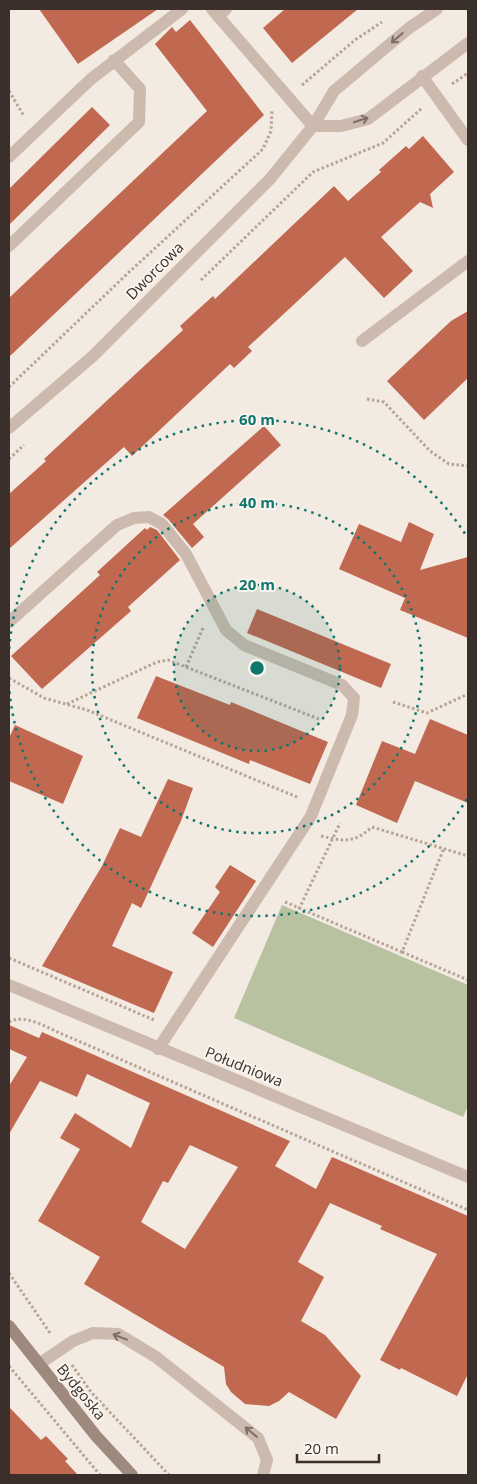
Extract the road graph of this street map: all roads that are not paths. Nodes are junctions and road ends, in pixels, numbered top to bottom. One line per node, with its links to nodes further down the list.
1 (182, 9): 5 (street)
2 (436, 9): 7 (street, Dworcowa, one-way to 7)
3 (218, 11): 7 (street)
4 (468, 43): 6 (street)
5 (114, 60): 9 (street); 10 (street)
6 (422, 76): 7 (street, one-way to 6); 8 (street)
7 (313, 126): 13 (street, Dworcowa)
8 (468, 140)
9 (9, 157)
10 (9, 246)
11 (468, 261): 12 (street)
12 (362, 341)
13 (9, 428)
14 (9, 622): 16 (street)
15 (9, 985): 16 (street, Południowa)
16 (158, 1049): 17 (street, Południowa)
17 (468, 1177)
18 (9, 1326): 19 (street, Bydgoska)
19 (39, 1364): 20 (street, Bydgoska); 21 (street, one-way to 19)
20 (132, 1475)
21 (264, 1475)

